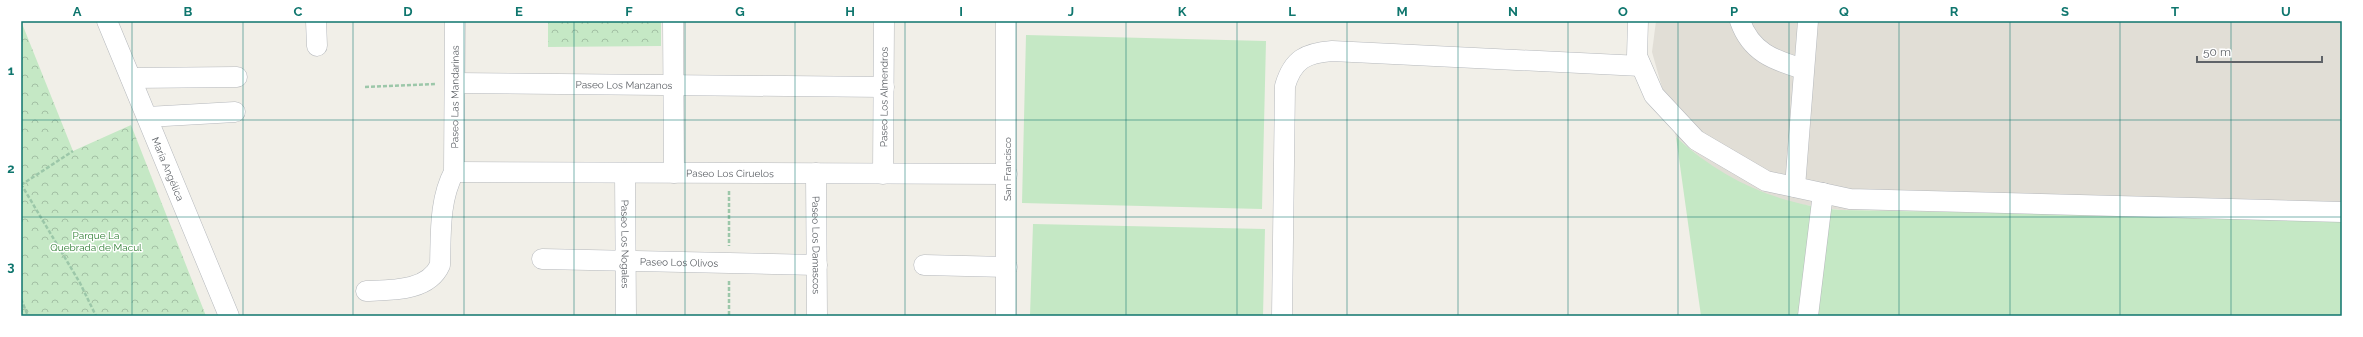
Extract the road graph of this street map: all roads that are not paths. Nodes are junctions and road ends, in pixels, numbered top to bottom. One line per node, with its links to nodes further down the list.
1 (107, 21): 14 (street, María Angélica)
2 (316, 21): 10 (street)
3 (455, 21): 15 (street, Paseo Las Mandarinas)
4 (673, 21): 16 (street)
5 (884, 21): 17 (street, Paseo Los Almendros)
6 (1006, 21): 25 (street, San Francisco)
7 (1638, 21): 11 (street)
8 (1740, 21): 12 (street)
9 (1808, 21): 12 (street)
10 (317, 46)
11 (1642, 66): 26 (street); 39 (street)
12 (1803, 69): 26 (street)
13 (237, 77): 14 (street)
14 (131, 78): 19 (street, María Angélica)
15 (455, 83): 16 (street, Paseo Los Manzanos); 20 (street, Paseo Las Mandarinas)
16 (673, 85): 17 (street, Paseo Los Manzanos); 22 (street)
17 (884, 87): 24 (street, Paseo Los Almendros)
18 (235, 112): 19 (street)
19 (147, 117): 35 (street, María Angélica)
20 (454, 172): 21 (street, Paseo Los Ciruelos); 34 (street)
21 (625, 173): 22 (street, Paseo Los Ciruelos); 30 (street, Paseo Los Nogales)
22 (674, 173): 23 (street, Paseo Los Ciruelos)
23 (816, 173): 24 (street, Paseo Los Ciruelos); 31 (street, Paseo Los Damascos)
24 (884, 174): 25 (street, Paseo Los Ciruelos)
25 (1007, 174): 33 (street, San Francisco)
26 (1795, 187): 27 (street)
27 (1823, 193): 28 (street); 40 (street)
28 (2342, 212)
29 (542, 260): 30 (street, Paseo Los Olivos)
30 (626, 261): 31 (street, Paseo Los Olivos); 36 (street, Paseo Los Nogales)
31 (816, 264): 37 (street, Paseo Los Damascos)
32 (924, 265): 33 (street)
33 (1007, 267): 38 (street, San Francisco)
34 (366, 291)
35 (229, 316)
36 (626, 316)
37 (817, 316)
38 (1006, 316)
39 (1282, 316)
40 (1808, 316)

